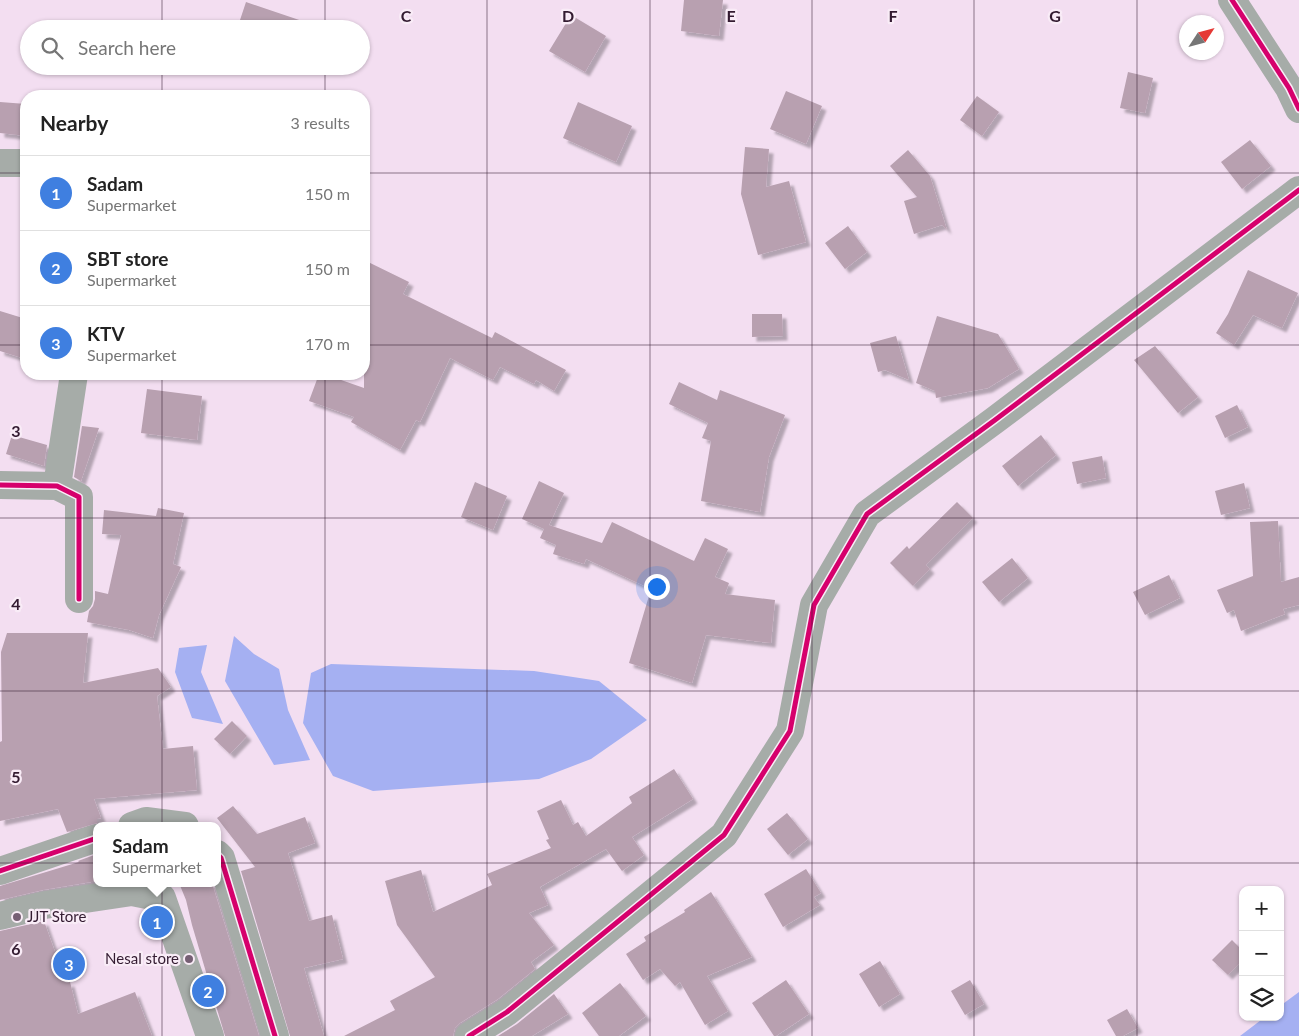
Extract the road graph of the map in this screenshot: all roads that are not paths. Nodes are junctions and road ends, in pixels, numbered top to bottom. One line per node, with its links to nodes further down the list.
1 (1232, 0): 2 (street)
2 (1299, 109)
3 (0, 163): 4 (street)
4 (20, 163)
5 (1299, 190): 16 (street)
6 (73, 380): 8 (street)
7 (0, 485): 8 (street)
8 (58, 486): 9 (street)
9 (79, 599)
10 (93, 839): 12 (street)
11 (221, 858): 15 (street)
12 (0, 871)
13 (0, 916): 14 (street)
14 (210, 1036)
15 (275, 1036)
16 (469, 1036)

